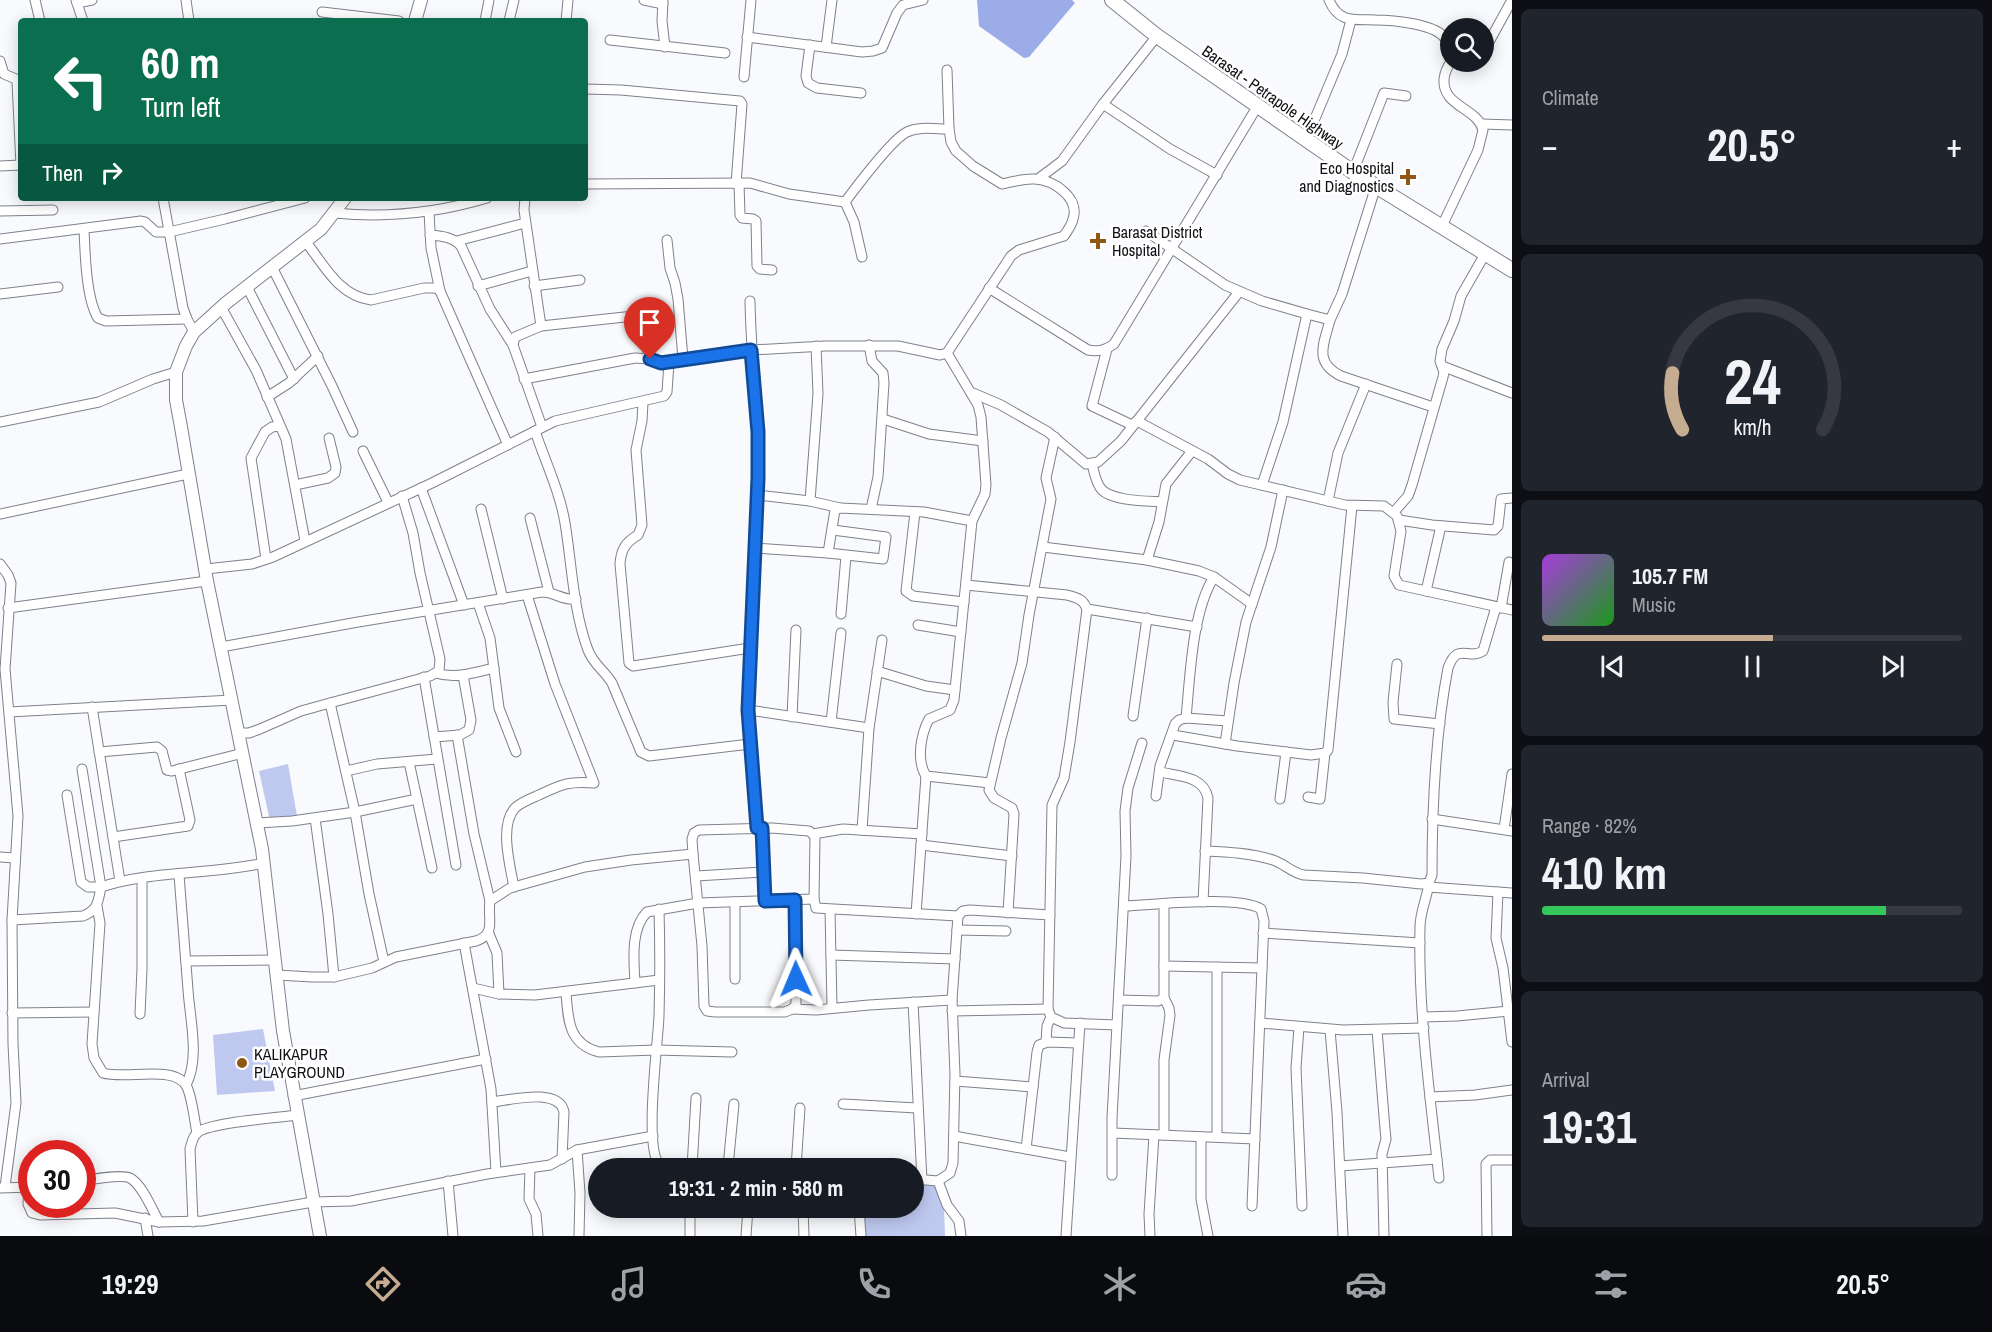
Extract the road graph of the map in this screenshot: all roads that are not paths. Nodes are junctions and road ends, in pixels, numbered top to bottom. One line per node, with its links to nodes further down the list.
1 (35, 0): 18 (street)
2 (92, 0): 15 (street)
3 (186, 0): 20 (street)
4 (421, 0): 22 (main road)
5 (489, 0): 23 (street)
6 (514, 0): 24 (street)
7 (568, 0): 25 (street)
8 (644, 0): 16 (street)
9 (751, 0): 30 (street)
10 (832, 0): 34 (street)
11 (923, 0): 34 (street)
12 (1112, 0): 29 (highway, Barasat - Petrapole Highway)
13 (1329, 0): 26 (street)
14 (1512, 0): 27 (street)
15 (76, 1): 19 (street)
16 (663, 2): 33 (street)
17 (322, 12): 21 (street)
18 (39, 18)
19 (82, 18)
20 (189, 18)
21 (373, 18)
22 (416, 18)
23 (486, 18)
24 (510, 18)
25 (566, 18)
26 (1351, 20): 28 (street); 49 (street)
27 (1494, 33)
28 (1440, 34)
29 (1158, 36): 44 (street); 45 (highway, Barasat - Petrapole Highway)
30 (747, 37): 32 (street); 39 (street)
31 (610, 40): 33 (street)
32 (810, 45): 34 (street); 41 (street)
33 (665, 47): 35 (street)
34 (826, 47)
35 (724, 53)
36 (0, 61): 43 (street)
37 (947, 70): 48 (street)
38 (1446, 72): 46 (street)
39 (744, 77)
40 (588, 89): 56 (street)
41 (861, 93)
42 (1406, 96): 52 (street)
43 (18, 103)
44 (1103, 104): 53 (street); 54 (street)
45 (1257, 107): 49 (highway, Barasat - Petrapole Highway); 53 (street)
46 (1482, 124): 47 (street); 69 (street)
47 (1512, 125)
48 (949, 129): 54 (street); 63 (street)
49 (1306, 140): 52 (highway, Barasat - Petrapole Highway)
50 (18, 165): 51 (street)
51 (0, 166)
52 (1353, 172): 57 (highway, Barasat - Petrapole Highway)
53 (1217, 175): 78 (street)
54 (1038, 179): 90 (street)
55 (588, 184): 56 (street)
56 (737, 184): 63 (street); 82 (street)
57 (1376, 186): 69 (highway, Barasat - Petrapole Highway); 98 (street)
58 (164, 201): 72 (street)
59 (294, 201): 72 (street)
60 (343, 201): 67 (main road)
61 (475, 201): 66 (street)
62 (525, 201): 68 (street)
63 (845, 202): 80 (street)
64 (53, 210): 65 (street)
65 (0, 211)
66 (429, 212): 67 (street); 73 (street)
67 (334, 213): 77 (main road)
68 (525, 223): 76 (street); 84 (street)
69 (1442, 226): 79 (highway, Barasat - Petrapole Highway)
70 (84, 230): 72 (street); 74 (street); 97 (street)
71 (1146, 231): 78 (street)
72 (169, 232): 97 (street)
73 (430, 235): 76 (street); 91 (street)
74 (0, 239)
75 (667, 240): 109 (street)
76 (457, 241): 86 (street)
77 (306, 242): 81 (main road); 91 (street)
78 (1170, 248): 92 (street); 104 (street)
79 (1485, 254): 83 (highway, Barasat - Petrapole Highway); 111 (street)
80 (862, 257)
81 (272, 267): 89 (main road); 107 (street)
82 (772, 270)
83 (1512, 270)
84 (532, 271): 86 (street); 87 (street)
85 (580, 280): 87 (street)
86 (478, 286): 101 (street)
87 (534, 286): 99 (street)
88 (58, 287): 93 (street)
89 (247, 287): 95 (main road); 113 (street)
90 (989, 288): 104 (street); 106 (street)
91 (440, 291): 130 (street)
92 (1239, 292): 96 (street); 122 (street)
93 (0, 294)
94 (750, 301): 105 (street)
95 (221, 307): 100 (main road); 118 (street)
96 (1308, 314): 98 (street); 136 (street)
97 (187, 319): 100 (street)
98 (1330, 320): 115 (street)
99 (541, 326): 101 (street); 108 (street)
100 (194, 332): 112 (main road)
101 (513, 345): 114 (street)
102 (869, 345): 103 (street); 106 (street); 121 (street)
103 (816, 346): 105 (street); 142 (street)
104 (1107, 349): 122 (street)
105 (751, 350): 109 (street); 139 (street)
106 (947, 352): 116 (street)
107 (318, 356): 113 (street); 126 (street)
108 (650, 359): 110 (street); 114 (street)
109 (683, 359): 110 (street)
110 (669, 362): 119 (street)
111 (1442, 366): 117 (street); 120 (street)
112 (176, 372): 123 (street); 134 (main road)
113 (294, 379): 118 (street)
114 (524, 379): 125 (street)
115 (1366, 384): 120 (street); 143 (street)
116 (973, 393): 127 (street); 129 (street)
117 (1512, 393)
118 (267, 397): 124 (street)
119 (643, 402): 125 (street); 193 (street)
120 (1433, 407): 152 (street)
121 (883, 419): 129 (street); 149 (street)
122 (1137, 421): 132 (street); 133 (street)
123 (0, 422)
124 (279, 424): 135 (street); 162 (street)
125 (539, 429): 130 (street); 174 (street)
126 (353, 432)
127 (1055, 437): 133 (street); 158 (street)
128 (329, 438): 135 (street)
129 (983, 441): 154 (street)
130 (507, 445): 137 (street)
131 (363, 451): 144 (street)
132 (1192, 451): 136 (street); 145 (street)
133 (1092, 464): 145 (street)
134 (188, 474): 151 (street); 166 (main road)
135 (295, 485): 157 (street)
136 (1262, 485): 138 (street)
137 (421, 488): 140 (street); 178 (street)
138 (1283, 490): 143 (street); 177 (street)
139 (758, 495): 142 (street); 159 (street)
140 (402, 496): 144 (street); 182 (street)
141 (1512, 498): 155 (street)
142 (810, 501): 148 (street)
143 (1328, 501): 146 (street)
144 (388, 502): 157 (street)
145 (1162, 502): 163 (street)
146 (1352, 506): 152 (street); 225 (street)
147 (481, 508): 173 (street)
148 (840, 508): 149 (street); 156 (street)
149 (871, 509): 150 (street)
150 (915, 512): 154 (street); 175 (street)
151 (0, 514)
152 (1396, 516): 155 (street); 169 (street)
153 (530, 518): 170 (street)
154 (972, 521): 168 (street)
155 (1441, 526): 169 (street)
156 (833, 530): 160 (street); 161 (street)
157 (305, 541): 162 (street)
158 (1042, 547): 163 (street); 171 (street)
159 (755, 548): 160 (street); 193 (street)
160 (828, 554): 161 (street)
161 (846, 556): 184 (street)
162 (266, 559): 166 (street)
163 (1147, 560): 167 (street)
164 (1509, 562): 179 (street)
165 (0, 564): 180 (street)
166 (206, 575): 180 (street); 192 (main road)
167 (1214, 577): 177 (street); 187 (street)
168 (966, 585): 171 (street); 175 (street)
169 (1426, 591): 179 (street)
170 (549, 592): 172 (street); 174 (street)
171 (1035, 593): 181 (street); 234 (street)
172 (527, 595): 173 (street); 268 (street)
173 (503, 599): 176 (street)
174 (576, 599): 219 (street)
175 (964, 602): 189 (street)
176 (478, 603): 178 (street); 195 (street)
177 (1252, 604): 210 (street)
178 (464, 605): 182 (street)
179 (1498, 607): 183 (street); 212 (street)
180 (8, 608): 196 (street)
181 (1087, 609): 185 (street); 285 (street)
182 (428, 610): 192 (street); 198 (street)
183 (1512, 610)
184 (840, 614)
185 (1147, 618): 187 (street); 207 (street)
186 (918, 625): 189 (street)
187 (1197, 627): 209 (street)
188 (796, 630): 208 (street)
189 (961, 632): 201 (street)
190 (841, 633): 211 (street)
191 (882, 640): 197 (street)
192 (221, 647): 202 (main road)
193 (750, 648): 205 (street)
194 (1397, 664): 212 (street)
195 (494, 668): 199 (street); 222 (street)
196 (3, 669): 206 (street)
197 (877, 671): 201 (street); 213 (street)
198 (436, 673): 199 (street); 200 (street)
199 (463, 675): 215 (street)
200 (424, 677): 203 (street); 217 (street)
201 (955, 690): 233 (street)
202 (232, 700): 204 (street); 214 (main road)
203 (330, 703): 214 (street); 230 (street)
204 (92, 707): 206 (street); 221 (street)
205 (748, 710): 208 (street); 219 (street)
206 (9, 712): 257 (street)
207 (1133, 716)
208 (792, 717): 211 (street)
209 (1186, 718): 210 (street); 216 (street)
210 (1228, 721): 220 (street)
211 (831, 722): 213 (street)
212 (1440, 724): 244 (street)
213 (869, 728): 247 (street)
214 (238, 733): 224 (main road)
215 (457, 735): 217 (street); 273 (street)
216 (1173, 735): 220 (street); 231 (street)
217 (434, 737): 226 (street)
218 (1142, 743): 280 (street)
219 (750, 744): 246 (street)
220 (1225, 744): 223 (street)
221 (99, 752): 229 (street); 251 (street)
222 (516, 752)
223 (1286, 752): 225 (street); 239 (street)
224 (243, 753): 229 (street); 245 (main road)
225 (1325, 753): 237 (street)
226 (437, 759): 227 (street); 259 (street)
227 (409, 762): 230 (street); 238 (street)
228 (82, 769): 241 (street)
229 (179, 769): 251 (street)
230 (345, 771): 240 (street)
231 (1160, 772): 236 (street); 253 (street)
232 (1512, 774): 248 (street)
233 (926, 776): 234 (street); 250 (street)
234 (990, 783): 255 (street)
235 (67, 795): 242 (street)
236 (1156, 796)
237 (1308, 797)
238 (417, 799): 240 (street); 260 (street)
239 (1280, 799)
240 (355, 812): 243 (street); 300 (street)
241 (89, 814): 242 (street); 267 (street)
242 (70, 816): 267 (street)
243 (315, 818): 245 (street); 305 (street)
244 (1432, 819): 248 (street); 266 (street)
245 (257, 823): 258 (main road)
246 (759, 828): 249 (street); 254 (street); 261 (street)
247 (862, 830): 249 (street); 250 (street)
248 (1508, 830)
249 (813, 834): 271 (street)
250 (922, 834): 252 (street)
251 (113, 837): 265 (street)
252 (921, 845): 255 (street); 284 (street)
253 (1205, 851): 266 (street); 276 (street)
254 (693, 854): 263 (street); 268 (street)
255 (1012, 856): 283 (street)
256 (0, 857): 257 (street)
257 (15, 858): 287 (street)
258 (264, 863): 262 (street); 298 (main road)
259 (456, 866)
260 (432, 868)
261 (764, 872): 263 (street); 274 (street)
262 (179, 875): 264 (street); 299 (street)
263 (696, 876): 277 (street)
264 (142, 879): 265 (street); 325 (street)
265 (120, 881): 267 (street)
266 (1428, 885): 269 (street); 294 (street)
267 (101, 887): 279 (street)
268 (514, 887): 273 (street)
269 (1498, 892): 270 (street); 321 (street)
270 (1512, 893)
271 (814, 899): 272 (street); 282 (street)
272 (795, 900): 274 (street); 319 (street)
273 (490, 901): 291 (street)
274 (765, 901): 275 (street)
275 (735, 902): 277 (street); 306 (street)
276 (1203, 902): 278 (street); 290 (street)
277 (698, 903): 281 (street); 319 (street)
278 (1164, 904): 280 (street); 301 (street)
279 (98, 906): 287 (street); 322 (street)
280 (1124, 906): 316 (street)
281 (659, 909): 307 (street); 308 (street)
282 (830, 910): 284 (street); 296 (street)
283 (1008, 913): 285 (street); 286 (street)
284 (916, 914): 286 (street)
285 (1050, 915): 324 (street)
286 (958, 916): 288 (street)
287 (12, 920): 293 (street)
288 (957, 930): 289 (street); 297 (street)
289 (1006, 932)
290 (1263, 933): 294 (street); 303 (street)
291 (489, 934): 295 (street); 313 (street)
292 (0, 939): 293 (street)
293 (12, 939): 311 (street)
294 (1420, 943): 326 (street)
295 (464, 944): 300 (street); 309 (street)
296 (831, 955): 297 (street); 318 (street)
297 (955, 958): 315 (street)
298 (275, 960): 299 (street); 304 (main road)
299 (186, 961): 341 (street)
300 (384, 962): 305 (street)
301 (1164, 966): 302 (street); 314 (street)
302 (1217, 967): 303 (street); 359 (street)
303 (1262, 968): 328 (street)
304 (277, 975): 305 (street); 344 (main road)
305 (334, 977)
306 (735, 979)
307 (659, 980): 308 (street); 337 (street)
308 (634, 983): 312 (street)
309 (473, 988): 313 (street); 339 (street)
310 (0, 990): 311 (street)
311 (12, 990): 323 (street)
312 (567, 992): 313 (street); 337 (street)
313 (499, 994)
314 (1164, 998): 316 (street); 355 (street)
315 (952, 1000): 317 (street); 320 (street)
316 (1119, 1000): 329 (street)
317 (913, 1002): 318 (street); 351 (street)
318 (832, 1008): 319 (street)
319 (792, 1009)
320 (952, 1011): 324 (street); 340 (street)
321 (1509, 1011): 326 (street); 335 (street)
322 (94, 1012): 323 (street); 341 (street)
323 (12, 1013): 382 (street)
324 (1049, 1013): 327 (street); 334 (street)
325 (141, 1014)
326 (1424, 1017): 331 (street)
327 (1080, 1023): 329 (street); 336 (street)
328 (1260, 1023): 330 (street); 360 (street)
329 (1118, 1025): 354 (street)
330 (1299, 1027): 332 (street); 386 (street)
331 (1424, 1028): 333 (street); 345 (street)
332 (1330, 1030): 333 (street); 373 (street)
333 (1377, 1030): 372 (street)
334 (1046, 1042): 336 (street); 342 (street)
335 (1512, 1042)
336 (1078, 1043): 363 (street)
337 (656, 1050): 338 (street); 356 (street)
338 (732, 1052)
339 (486, 1059): 344 (street); 347 (street)
340 (955, 1081): 342 (street); 357 (street)
341 (186, 1086): 353 (street)
342 (1033, 1087): 361 (street)
343 (1512, 1090): 345 (street)
344 (293, 1096): 352 (main road)
345 (1430, 1097): 370 (street)
346 (696, 1098): 365 (street)
347 (492, 1102): 369 (street); 375 (street)
348 (734, 1104): 366 (street)
349 (843, 1104): 351 (street)
350 (800, 1108): 367 (street)
351 (917, 1108): 368 (street)
352 (297, 1115): 353 (street); 384 (main road)
353 (197, 1133): 394 (street)
354 (1113, 1133): 355 (street); 376 (street)
355 (1159, 1135): 358 (street); 406 (street)
356 (653, 1136): 362 (street); 364 (street)
357 (954, 1136): 361 (street); 381 (street)
358 (1202, 1137): 359 (street); 407 (street)
359 (1217, 1137): 360 (street)
360 (1255, 1139): 385 (street)
361 (1026, 1149): 363 (street)
362 (577, 1150): 369 (street); 399 (street)
363 (1070, 1157): 405 (street)
364 (657, 1158)
365 (693, 1158)
366 (729, 1158)
367 (797, 1158)
368 (918, 1158)
369 (562, 1159): 374 (street)
370 (1437, 1159): 372 (street); 377 (street)
371 (1512, 1160): 410 (street)
372 (1382, 1163): 373 (street); 409 (street)
373 (1340, 1166): 408 (street)
374 (530, 1168): 375 (street); 398 (street)
375 (496, 1173): 379 (street)
376 (1112, 1174)
377 (1439, 1178)
378 (96, 1180): 393 (street)
379 (448, 1181): 384 (street); 397 (street)
380 (924, 1181): 381 (street)
381 (938, 1182): 404 (street)
382 (2, 1187): 383 (street)
383 (18, 1187)
384 (313, 1202): 394 (street); 396 (main road)
385 (1252, 1206)
386 (1302, 1206)
387 (96, 1214): 388 (street)
388 (145, 1218): 393 (street); 395 (street)
389 (690, 1218): 400 (street)
390 (747, 1218): 401 (street)
391 (803, 1218): 402 (street)
392 (860, 1218): 403 (street)
393 (159, 1222): 394 (street)
394 (193, 1222)
395 (148, 1236)
396 (320, 1236)
397 (453, 1236)
398 (538, 1236)
399 (579, 1236)
400 (690, 1236)
401 (746, 1236)
402 (804, 1236)
403 (861, 1236)
404 (961, 1236)
405 (1066, 1236)
406 (1150, 1236)
407 (1208, 1236)
408 (1343, 1236)
409 (1384, 1236)
410 (1487, 1236)

